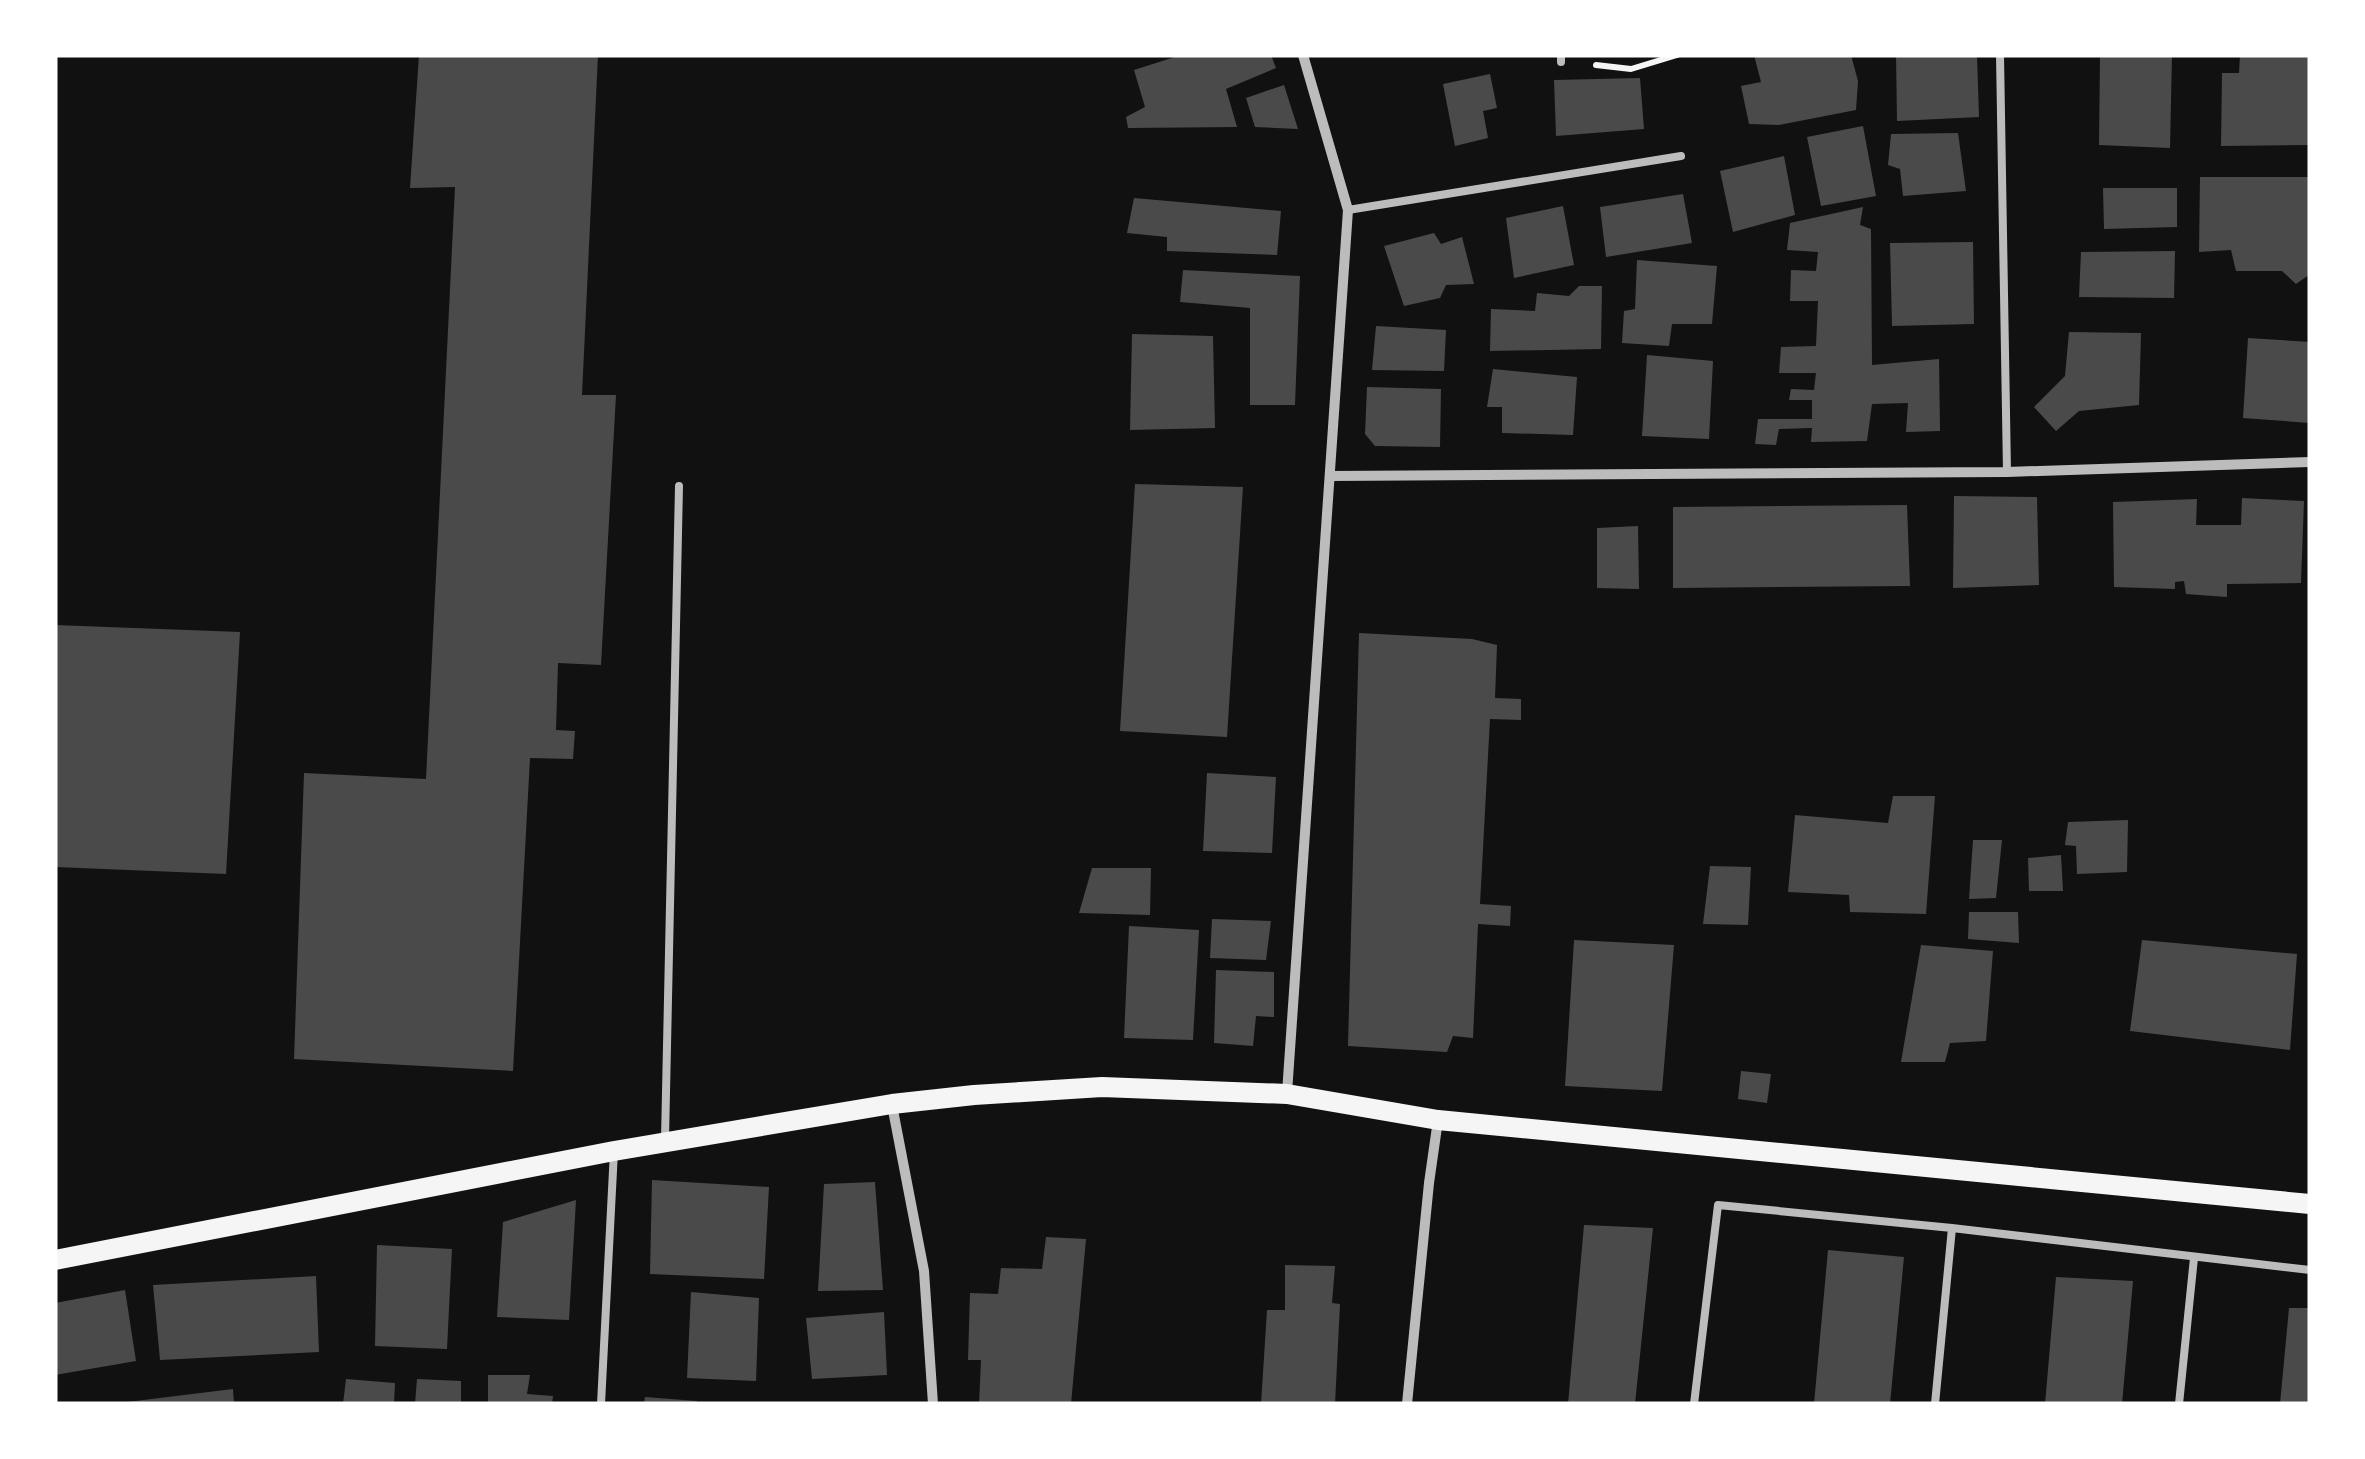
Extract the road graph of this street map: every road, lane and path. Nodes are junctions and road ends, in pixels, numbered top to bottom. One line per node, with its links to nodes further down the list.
1 (1302, 55): 6 (street)
2 (1677, 55): 4 (path)
3 (2000, 55): 8 (lane)
4 (1561, 58)
5 (1681, 156): 6 (lane)
6 (1348, 210): 9 (street)
7 (2310, 462): 8 (street)
8 (2007, 472): 9 (street)
9 (1331, 476): 11 (street)
10 (679, 486): 14 (lane)
11 (1287, 1094): 12 (main road); 13 (main road)
12 (892, 1104): 14 (main road); 22 (street)
13 (1438, 1120): 16 (main road); 23 (street)
14 (664, 1144): 15 (main road)
15 (614, 1152): 19 (main road); 21 (lane)
16 (2310, 1204)
17 (1952, 1228): 18 (lane); 24 (lane); 25 (lane)
18 (2194, 1258): 20 (lane); 26 (lane)
19 (55, 1260)
20 (2310, 1270)
21 (601, 1404)
22 (934, 1404)
23 (1406, 1404)
24 (1694, 1404)
25 (1935, 1404)
26 (2179, 1404)

